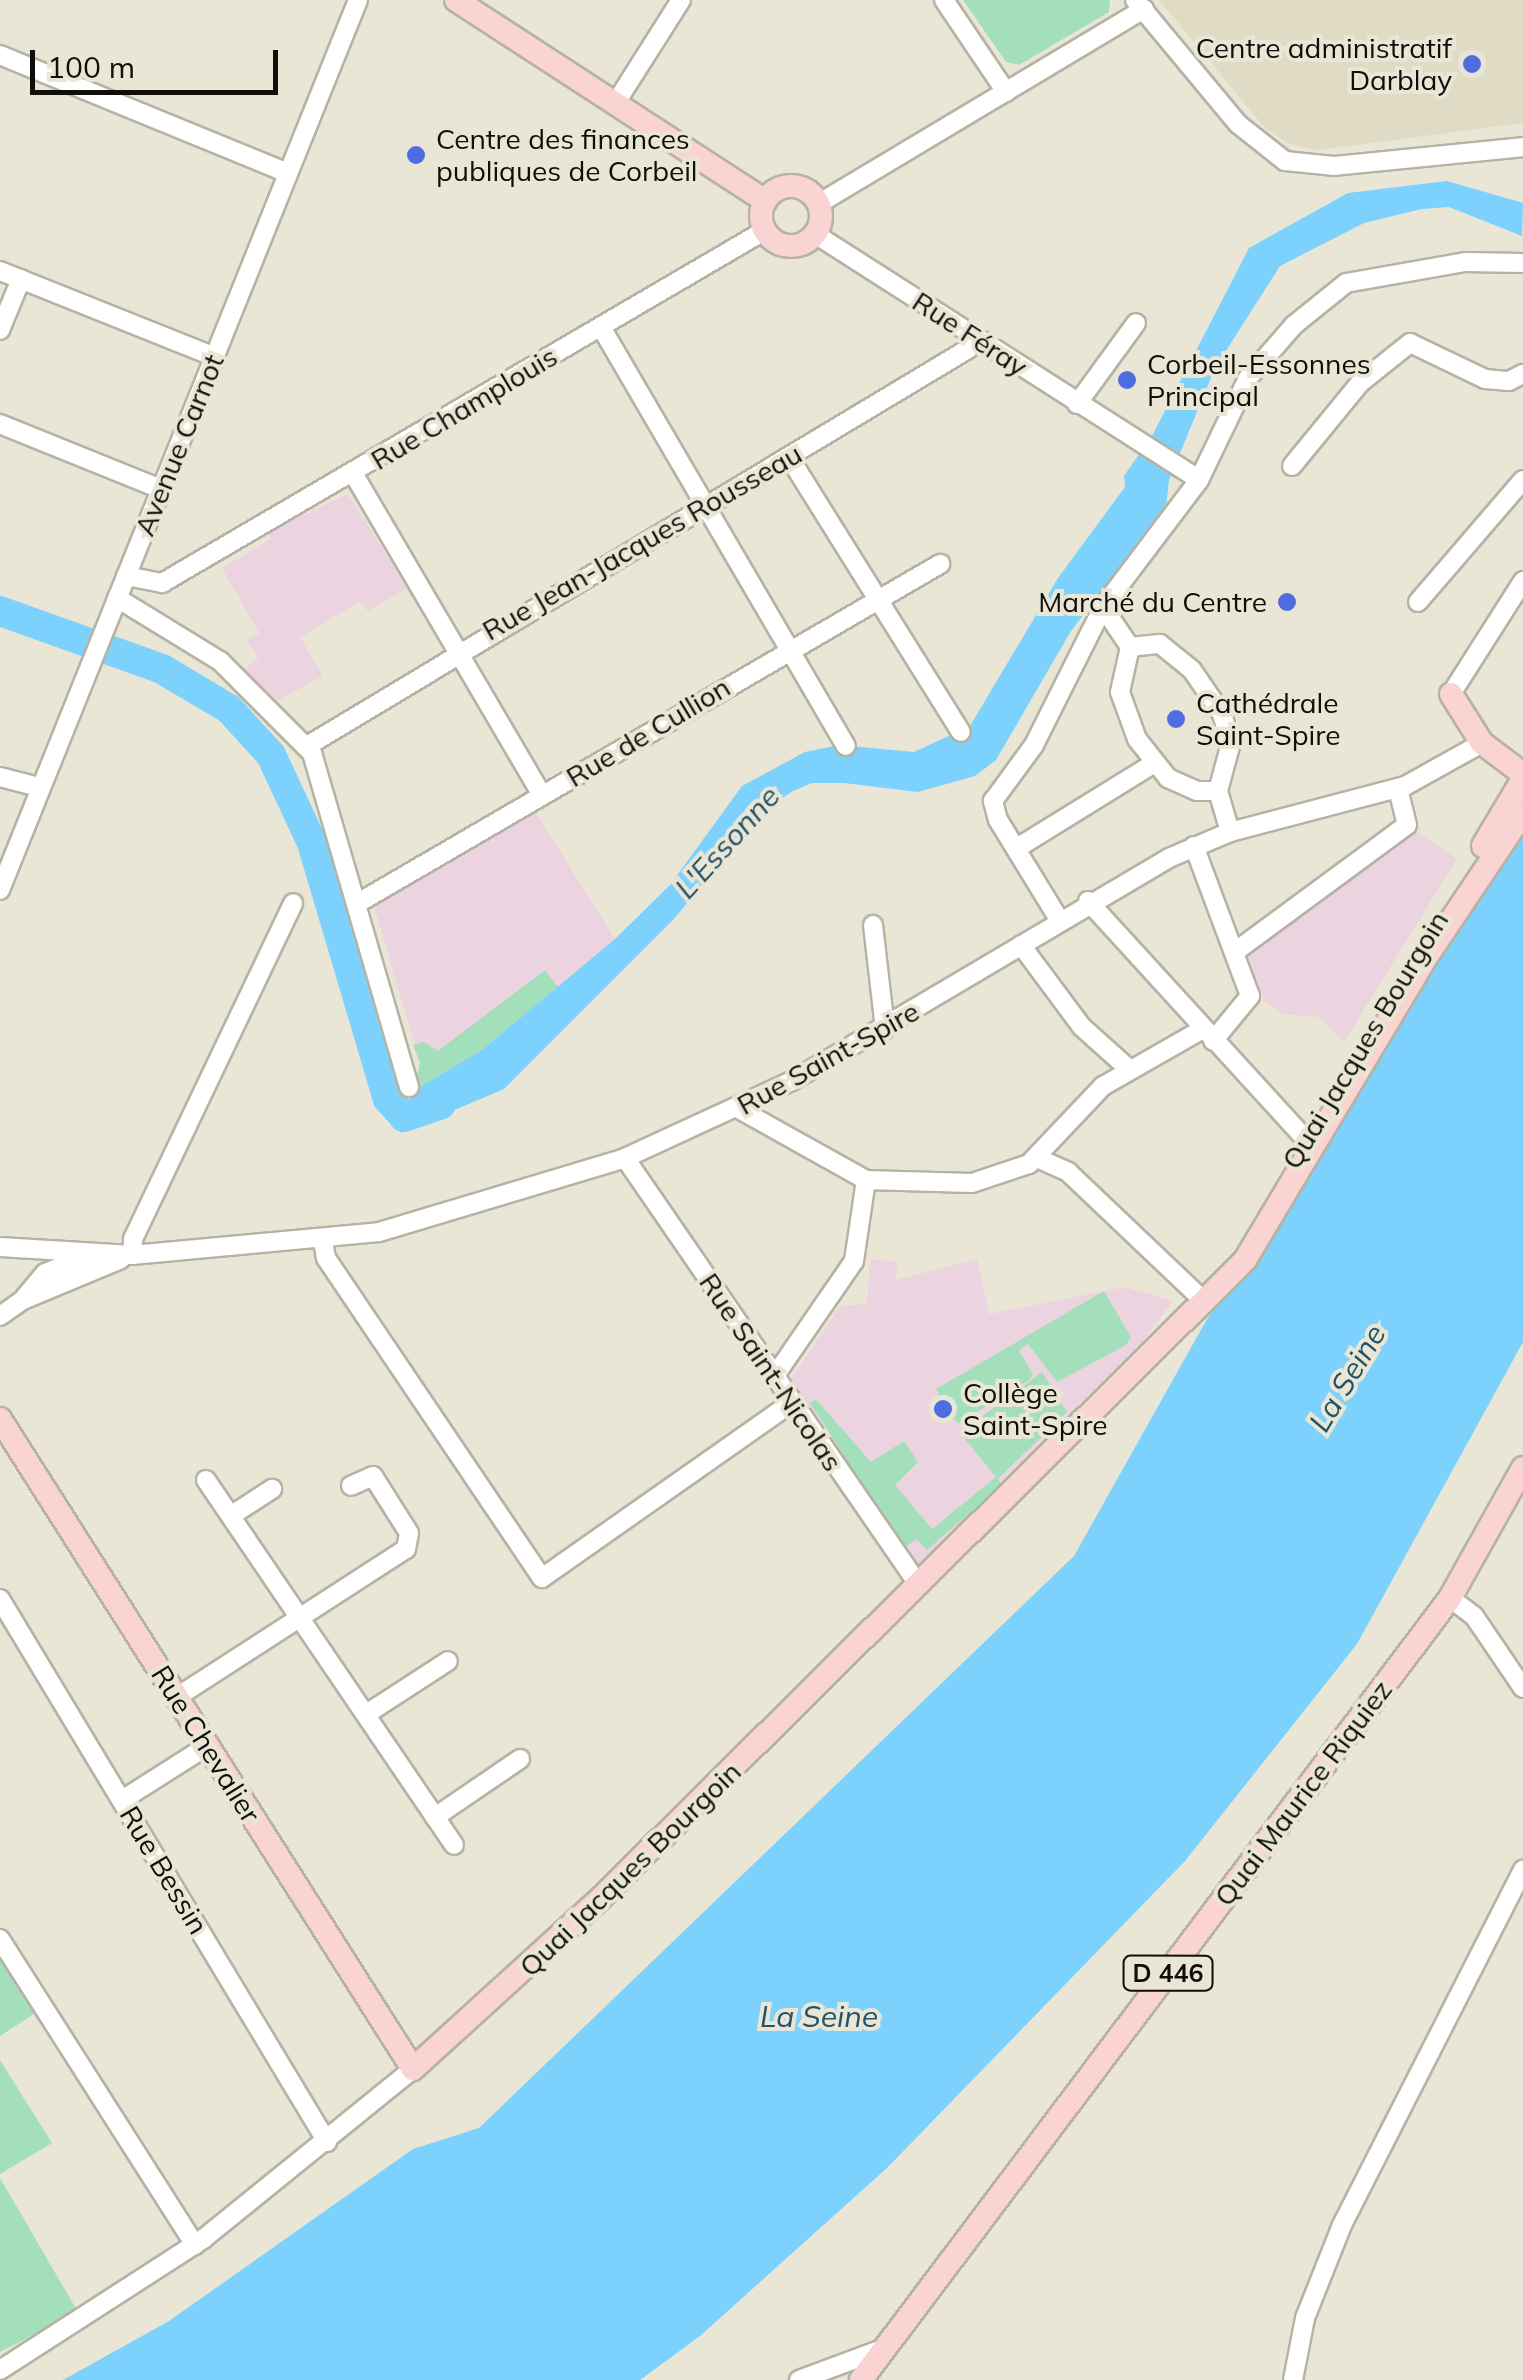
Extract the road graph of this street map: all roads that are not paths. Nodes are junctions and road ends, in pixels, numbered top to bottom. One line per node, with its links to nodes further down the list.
1 (358, 0): 10 (street, Avenue Carnot)
2 (456, 0): 8 (main road)
3 (681, 0): 8 (street)
4 (944, 0): 7 (street)
5 (1139, 4): 7 (street); 9 (street)
6 (0, 55): 10 (street)
7 (1006, 92): 12 (street)
8 (615, 104): 11 (main road)
9 (1523, 146)
10 (288, 173): 22 (street, Avenue Carnot)
11 (764, 201): 12 (main road); 13 (main road)
12 (818, 204): 14 (main road)
13 (764, 231): 14 (main road); 19 (street, Rue Champlouis)
14 (815, 234): 21 (street, Rue Féray)
15 (1523, 263): 29 (street)
16 (0, 271): 17 (street)
17 (22, 280): 20 (street); 22 (street)
18 (1136, 323): 24 (street)
19 (601, 327): 28 (street, Rue Champlouis); 32 (street)
20 (0, 330)
21 (975, 337): 24 (street, Rue Féray); 26 (street, Rue Jean-Jacques Rousseau)
22 (214, 357): 31 (street, Avenue Carnot)
23 (1523, 374): 27 (street)
24 (1078, 404): 29 (street, Rue Féray)
25 (0, 424): 31 (street)
26 (789, 457): 32 (street, Rue Jean-Jacques Rousseau); 37 (street)
27 (1292, 466)
28 (353, 473): 36 (street, Rue Champlouis); 43 (street)
29 (1198, 480): 40 (street)
30 (1523, 480): 39 (street)
31 (161, 489): 34 (street, Avenue Carnot)
32 (704, 506): 42 (street); 43 (street, Rue Jean-Jacques Rousseau)
33 (940, 564): 37 (street, Rue de Cullion)
34 (126, 576): 36 (street); 38 (street, Avenue Carnot)
35 (1523, 580): 44 (street)
36 (162, 583): 38 (street, Rue Champlouis)
37 (877, 600): 42 (street, Rue de Cullion); 45 (street)
38 (125, 601): 47 (street); 52 (street, Avenue Carnot)
39 (1418, 602)
40 (1103, 607): 41 (street); 59 (street)
41 (1130, 646): 49 (street); 54 (street)
42 (788, 649): 48 (street); 55 (street, Rue de Cullion)
43 (456, 651): 47 (street, Rue Jean-Jacques Rousseau); 55 (street)
44 (1451, 694): 46 (main road)
45 (962, 732)
46 (1482, 743): 50 (main road); 53 (street, Rue Saint-Spire)
47 (307, 746): 63 (street)
48 (846, 746)
49 (1153, 764): 54 (street); 59 (street)
50 (1523, 776): 73 (main road, Quai Jacques Bourgoin)
51 (0, 777): 52 (street)
52 (40, 787): 60 (street, Avenue Carnot)
53 (1398, 788): 57 (street, Rue Saint-Spire); 67 (street)
54 (1218, 791): 57 (street)
55 (542, 795): 63 (street, Rue de Cullion)
56 (1523, 813): 83 (main road, Quai Jacques Bourgoin)
57 (1230, 832): 58 (street, Rue Saint-Spire)
58 (1194, 846): 61 (street, Rue Saint-Spire); 67 (street)
59 (1017, 848): 64 (street)
60 (0, 890)
61 (1089, 902): 64 (street, Rue Saint-Spire); 69 (street)
62 (293, 903): 80 (street)
63 (358, 904): 71 (street)
64 (1060, 920): 66 (street, Rue Saint-Spire)
65 (873, 926): 68 (street)
66 (1021, 945): 68 (street, Rue Saint-Spire); 70 (street)
67 (1236, 951): 69 (street)
68 (885, 1029): 72 (street, Rue Saint-Spire)
69 (1207, 1036): 70 (street); 73 (street)
70 (1130, 1070): 75 (street)
71 (409, 1087)
72 (737, 1108): 74 (street, Rue Saint-Spire); 76 (street)
73 (1305, 1139): 83 (main road, Quai Jacques Bourgoin)
74 (625, 1158): 77 (street, Rue Saint-Spire); 85 (street, Rue Saint-Nicolas)
75 (1037, 1158): 76 (street); 83 (street)
76 (866, 1180): 85 (street)
77 (323, 1240): 80 (street, Rue Saint-Spire); 86 (street)
78 (10, 1249): 79 (street, Rue Saint-Spire); 81 (street)
79 (95, 1255): 80 (street, Rue Saint-Spire); 81 (street)
80 (132, 1255): 82 (street, Rue Saint-Spire)
81 (44, 1273): 82 (street)
82 (23, 1300): 84 (street, Rue Saint-Spire)
83 (1204, 1300): 93 (main road, Quai Jacques Bourgoin)
84 (0, 1316)
85 (774, 1376): 86 (street, Rue Saint-Nicolas)
86 (792, 1403): 93 (street, Rue Saint-Nicolas)
87 (0, 1419): 99 (main road, Rue Chevalier)
88 (1523, 1468): 94 (main road, Quai Maurice Riquiez / D 446)
89 (206, 1480): 92 (street)
90 (351, 1486): 96 (street)
91 (272, 1489): 92 (street)
92 (232, 1515): 96 (street)
93 (918, 1584): 108 (main road, Quai Jacques Bourgoin)
94 (1450, 1598): 98 (street); 111 (main road, Quai Maurice Riquiez / D 446)
95 (0, 1599): 103 (street, Rue Bessin)
96 (304, 1616): 99 (street); 100 (street)
97 (448, 1661): 100 (street)
98 (1523, 1688)
99 (177, 1697): 101 (main road, Rue Chevalier)
100 (368, 1714): 104 (street)
101 (207, 1746): 103 (street); 108 (main road, Rue Chevalier)
102 (520, 1759): 104 (street)
103 (122, 1800): 109 (street, Rue Bessin)
104 (436, 1817): 105 (street)
105 (454, 1844)
106 (1523, 1870): 115 (street)
107 (0, 1939): 110 (street)
108 (413, 2070): 109 (street, Quai Jacques Bourgoin)
109 (327, 2142): 110 (street, Quai Jacques Bourgoin)
110 (195, 2245): 112 (street, Quai Jacques Bourgoin)
111 (886, 2348): 113 (street); 114 (main road, D 446)
112 (0, 2370)
113 (798, 2380)
114 (862, 2380)
115 (1294, 2380)

